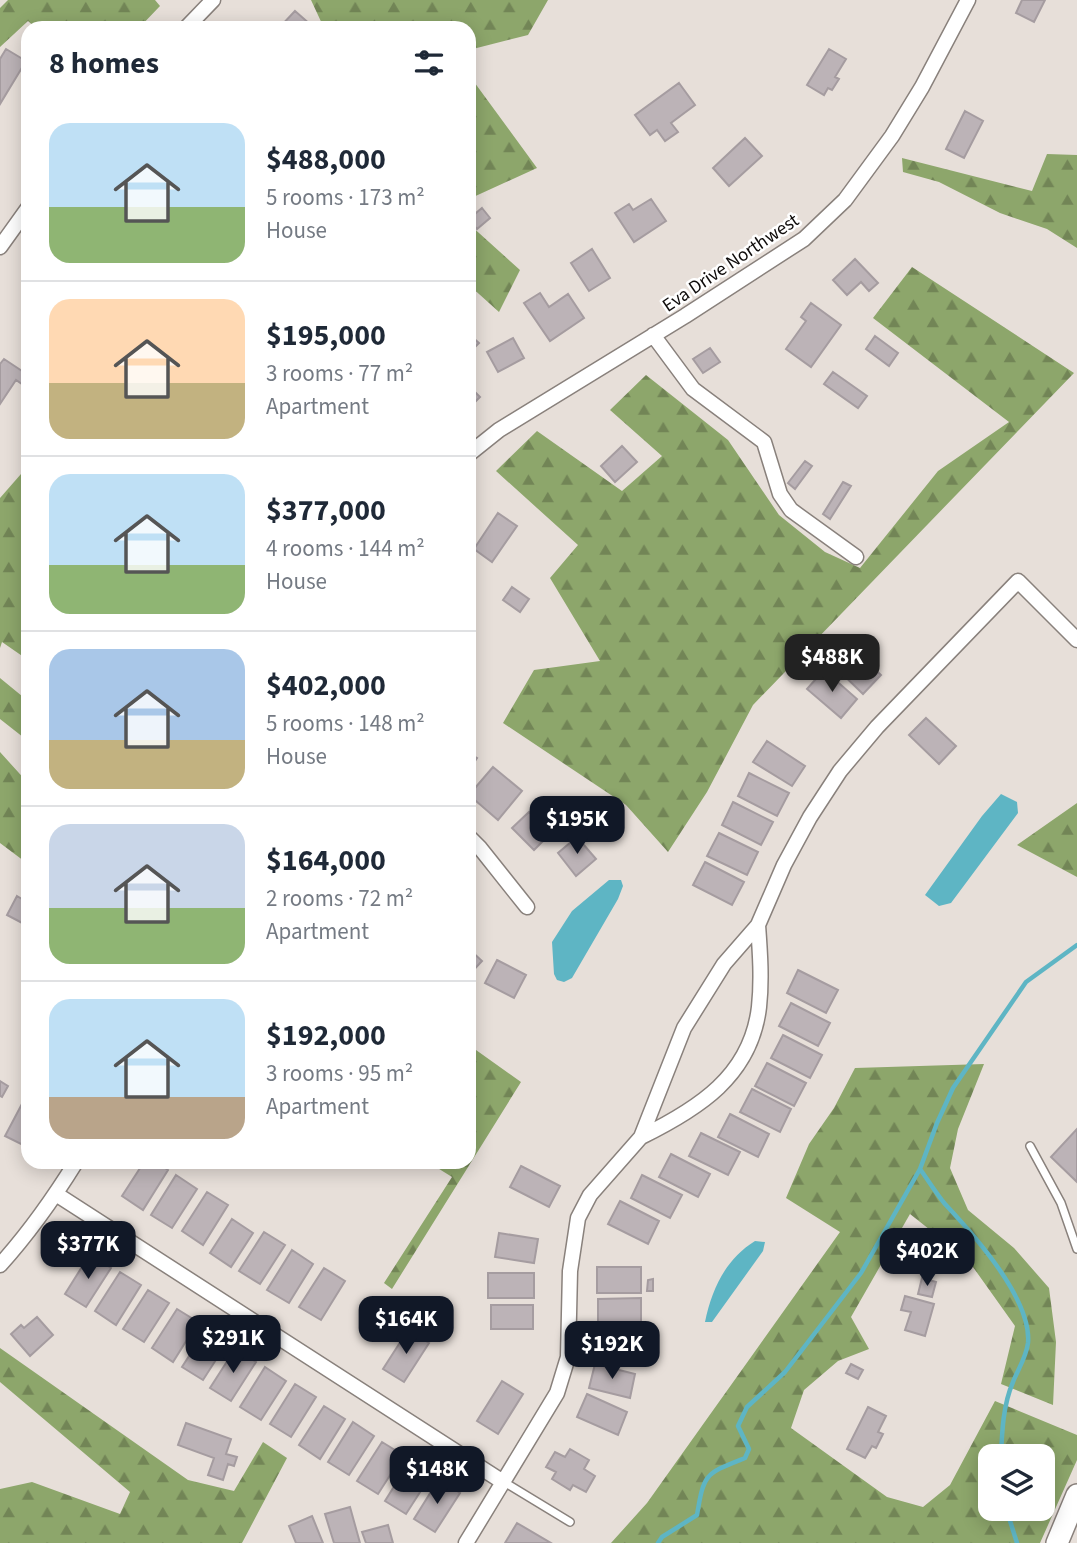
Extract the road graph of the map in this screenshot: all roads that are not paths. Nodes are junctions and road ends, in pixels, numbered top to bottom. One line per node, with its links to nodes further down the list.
1 (213, 0): 3 (street)
2 (968, 0): 6 (street, Eva Drive Northwest)
3 (193, 21)
4 (21, 218): 5 (street)
5 (0, 247)
6 (653, 335): 7 (street, Eva Drive Northwest); 8 (street)
7 (476, 448)
8 (856, 557)
9 (1077, 640): 12 (street)
10 (476, 845): 11 (street)
11 (527, 907)
12 (758, 925): 13 (street); 13 (street)
13 (641, 1137): 19 (street)
14 (1030, 1146): 17 (lane)
15 (72, 1169): 16 (street)
16 (56, 1194): 18 (street); 19 (street)
17 (1077, 1249)
18 (0, 1265)
19 (503, 1482): 21 (lane); 22 (street)
20 (1077, 1495): 23 (main road)
21 (570, 1522)
22 (466, 1543)
23 (1057, 1543)

